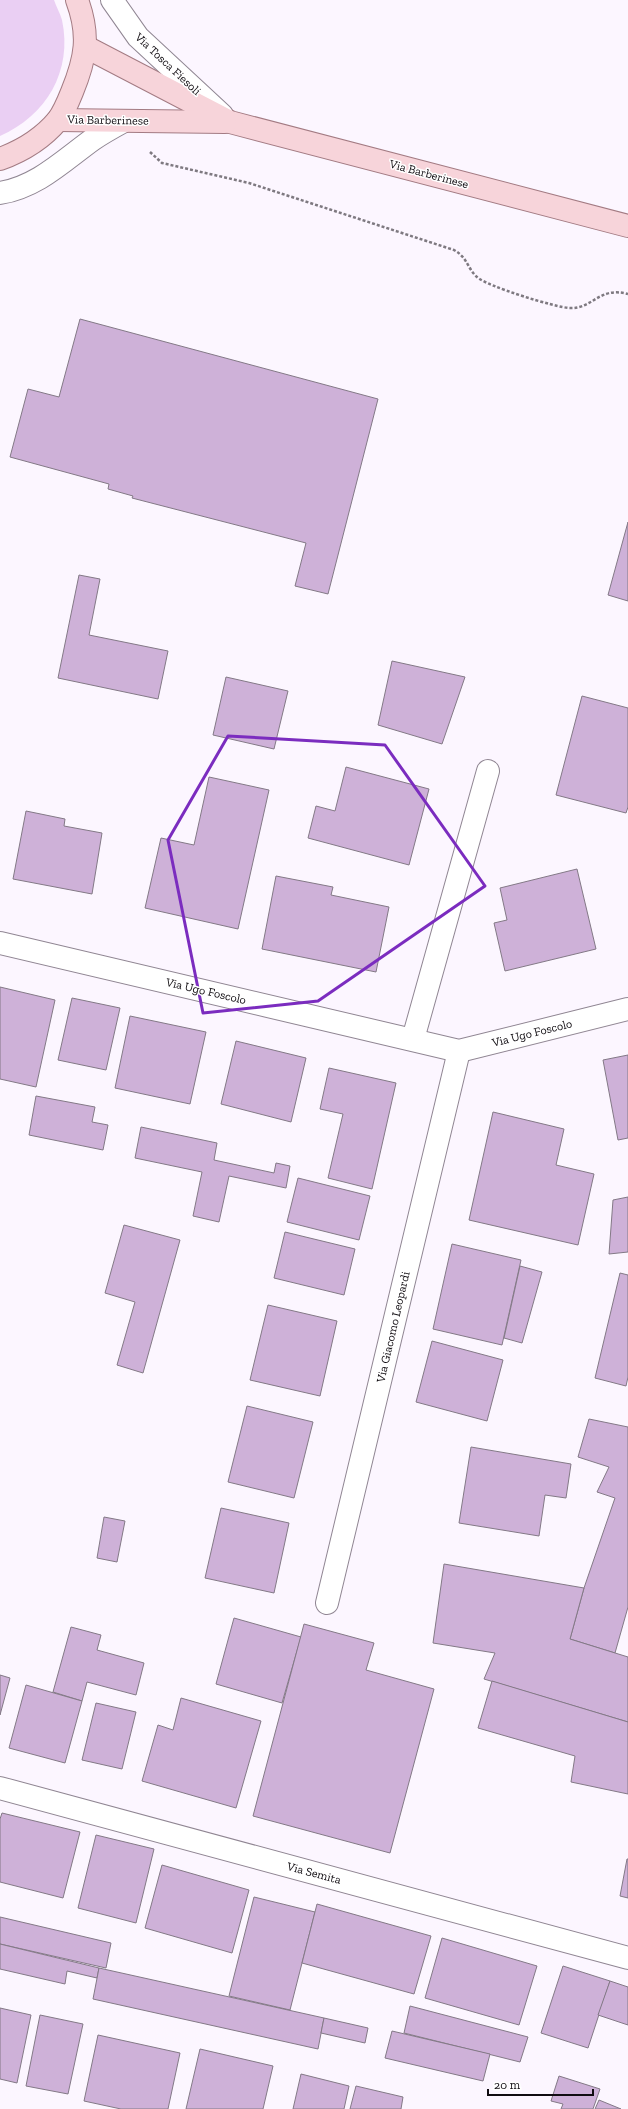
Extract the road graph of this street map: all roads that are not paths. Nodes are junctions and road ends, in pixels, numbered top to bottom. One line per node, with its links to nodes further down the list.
1 (77, 0): 3 (main road, Via Barberinese)
2 (112, 0): 6 (street, Via Tosca Fiesoli)
3 (86, 47): 4 (main road, Via Barberinese); 6 (main road, Via Barberinese)
4 (58, 120): 5 (main road, Via Barberinese); 7 (main road, Via Barberinese)
5 (124, 121): 6 (main road, Via Barberinese); 8 (street)
6 (230, 122): 9 (main road, Via Barberinese)
7 (0, 159)
8 (0, 193)
9 (628, 226)
10 (488, 771): 13 (street)
11 (0, 943): 13 (street, Via Ugo Foscolo)
12 (628, 1009): 14 (street, Via Ugo Foscolo)
13 (413, 1039): 14 (street, Via Ugo Foscolo)
14 (459, 1051): 15 (street, Via Giacomo Leopardi)
15 (327, 1602)
16 (0, 1788): 17 (street, Via Semita)
17 (628, 1958)

